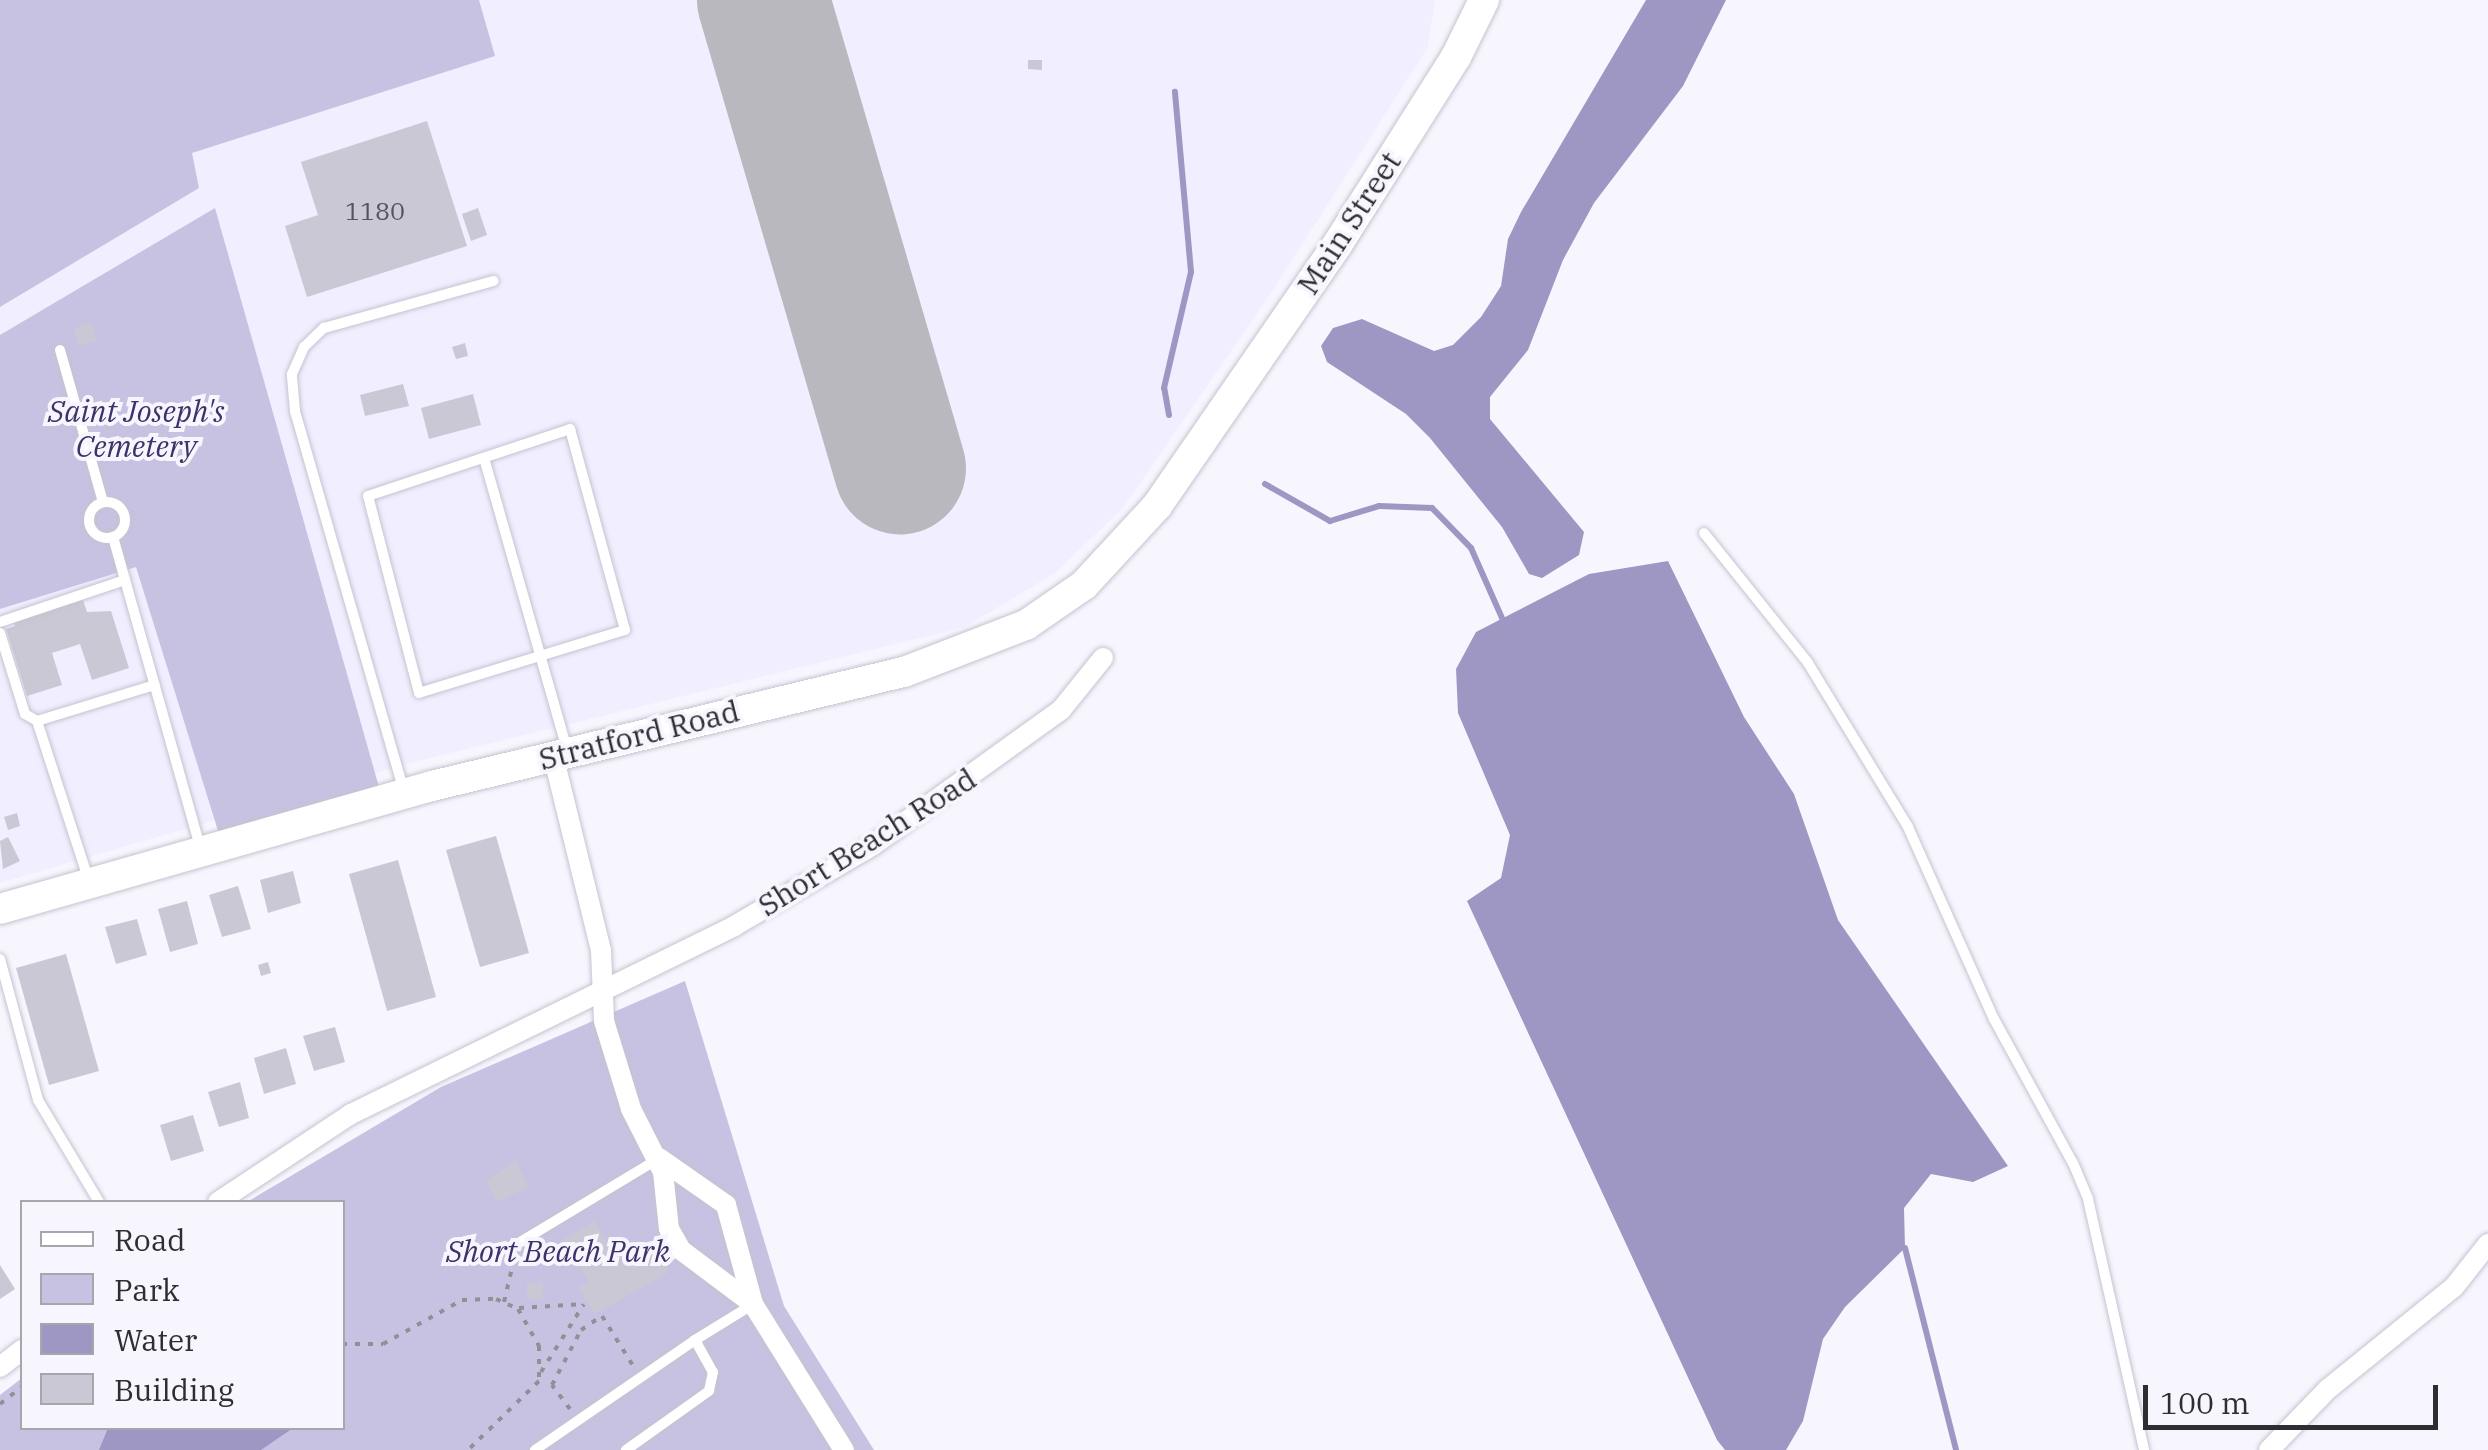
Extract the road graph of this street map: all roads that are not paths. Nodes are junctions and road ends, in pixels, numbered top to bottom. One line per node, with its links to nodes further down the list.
1 (1484, 0): 4 (main road, Main Street)
2 (494, 282): 17 (lane)
3 (60, 350): 6 (lane)
4 (1203, 440): 16 (main road, Stratford Road)
5 (484, 458): 12 (lane); 12 (lane); 12 (lane)
6 (103, 502): 8 (lane); 8 (lane)
7 (1704, 533): 35 (lane)
8 (113, 537): 9 (lane)
9 (125, 580): 10 (lane); 14 (lane)
10 (0, 622)
11 (0, 633): 15 (lane)
12 (535, 654): 16 (lane)
13 (1103, 658): 22 (street, Short Beach Road)
14 (154, 685): 15 (lane); 18 (lane)
15 (37, 722): 19 (lane)
16 (560, 753): 17 (main road, Stratford Road); 22 (street)
17 (405, 794): 18 (main road, Stratford Road)
18 (202, 853): 19 (main road, Stratford Road)
19 (90, 884): 20 (main road, Stratford Road)
20 (0, 909)
21 (0, 958): 24 (lane)
22 (604, 990): 23 (street); 25 (street, Short Beach Road)
23 (659, 1158): 26 (lane); 28 (street); 28 (street)
24 (98, 1200)
25 (221, 1200)
26 (517, 1244)
27 (2488, 1244): 36 (street)
28 (753, 1304): 29 (lane); 34 (street)
29 (696, 1340): 32 (lane); 33 (lane)
30 (20, 1352): 31 (street)
31 (0, 1367)
32 (535, 1450)
33 (626, 1450)
34 (844, 1450)
35 (2144, 1450)
36 (2268, 1450)

